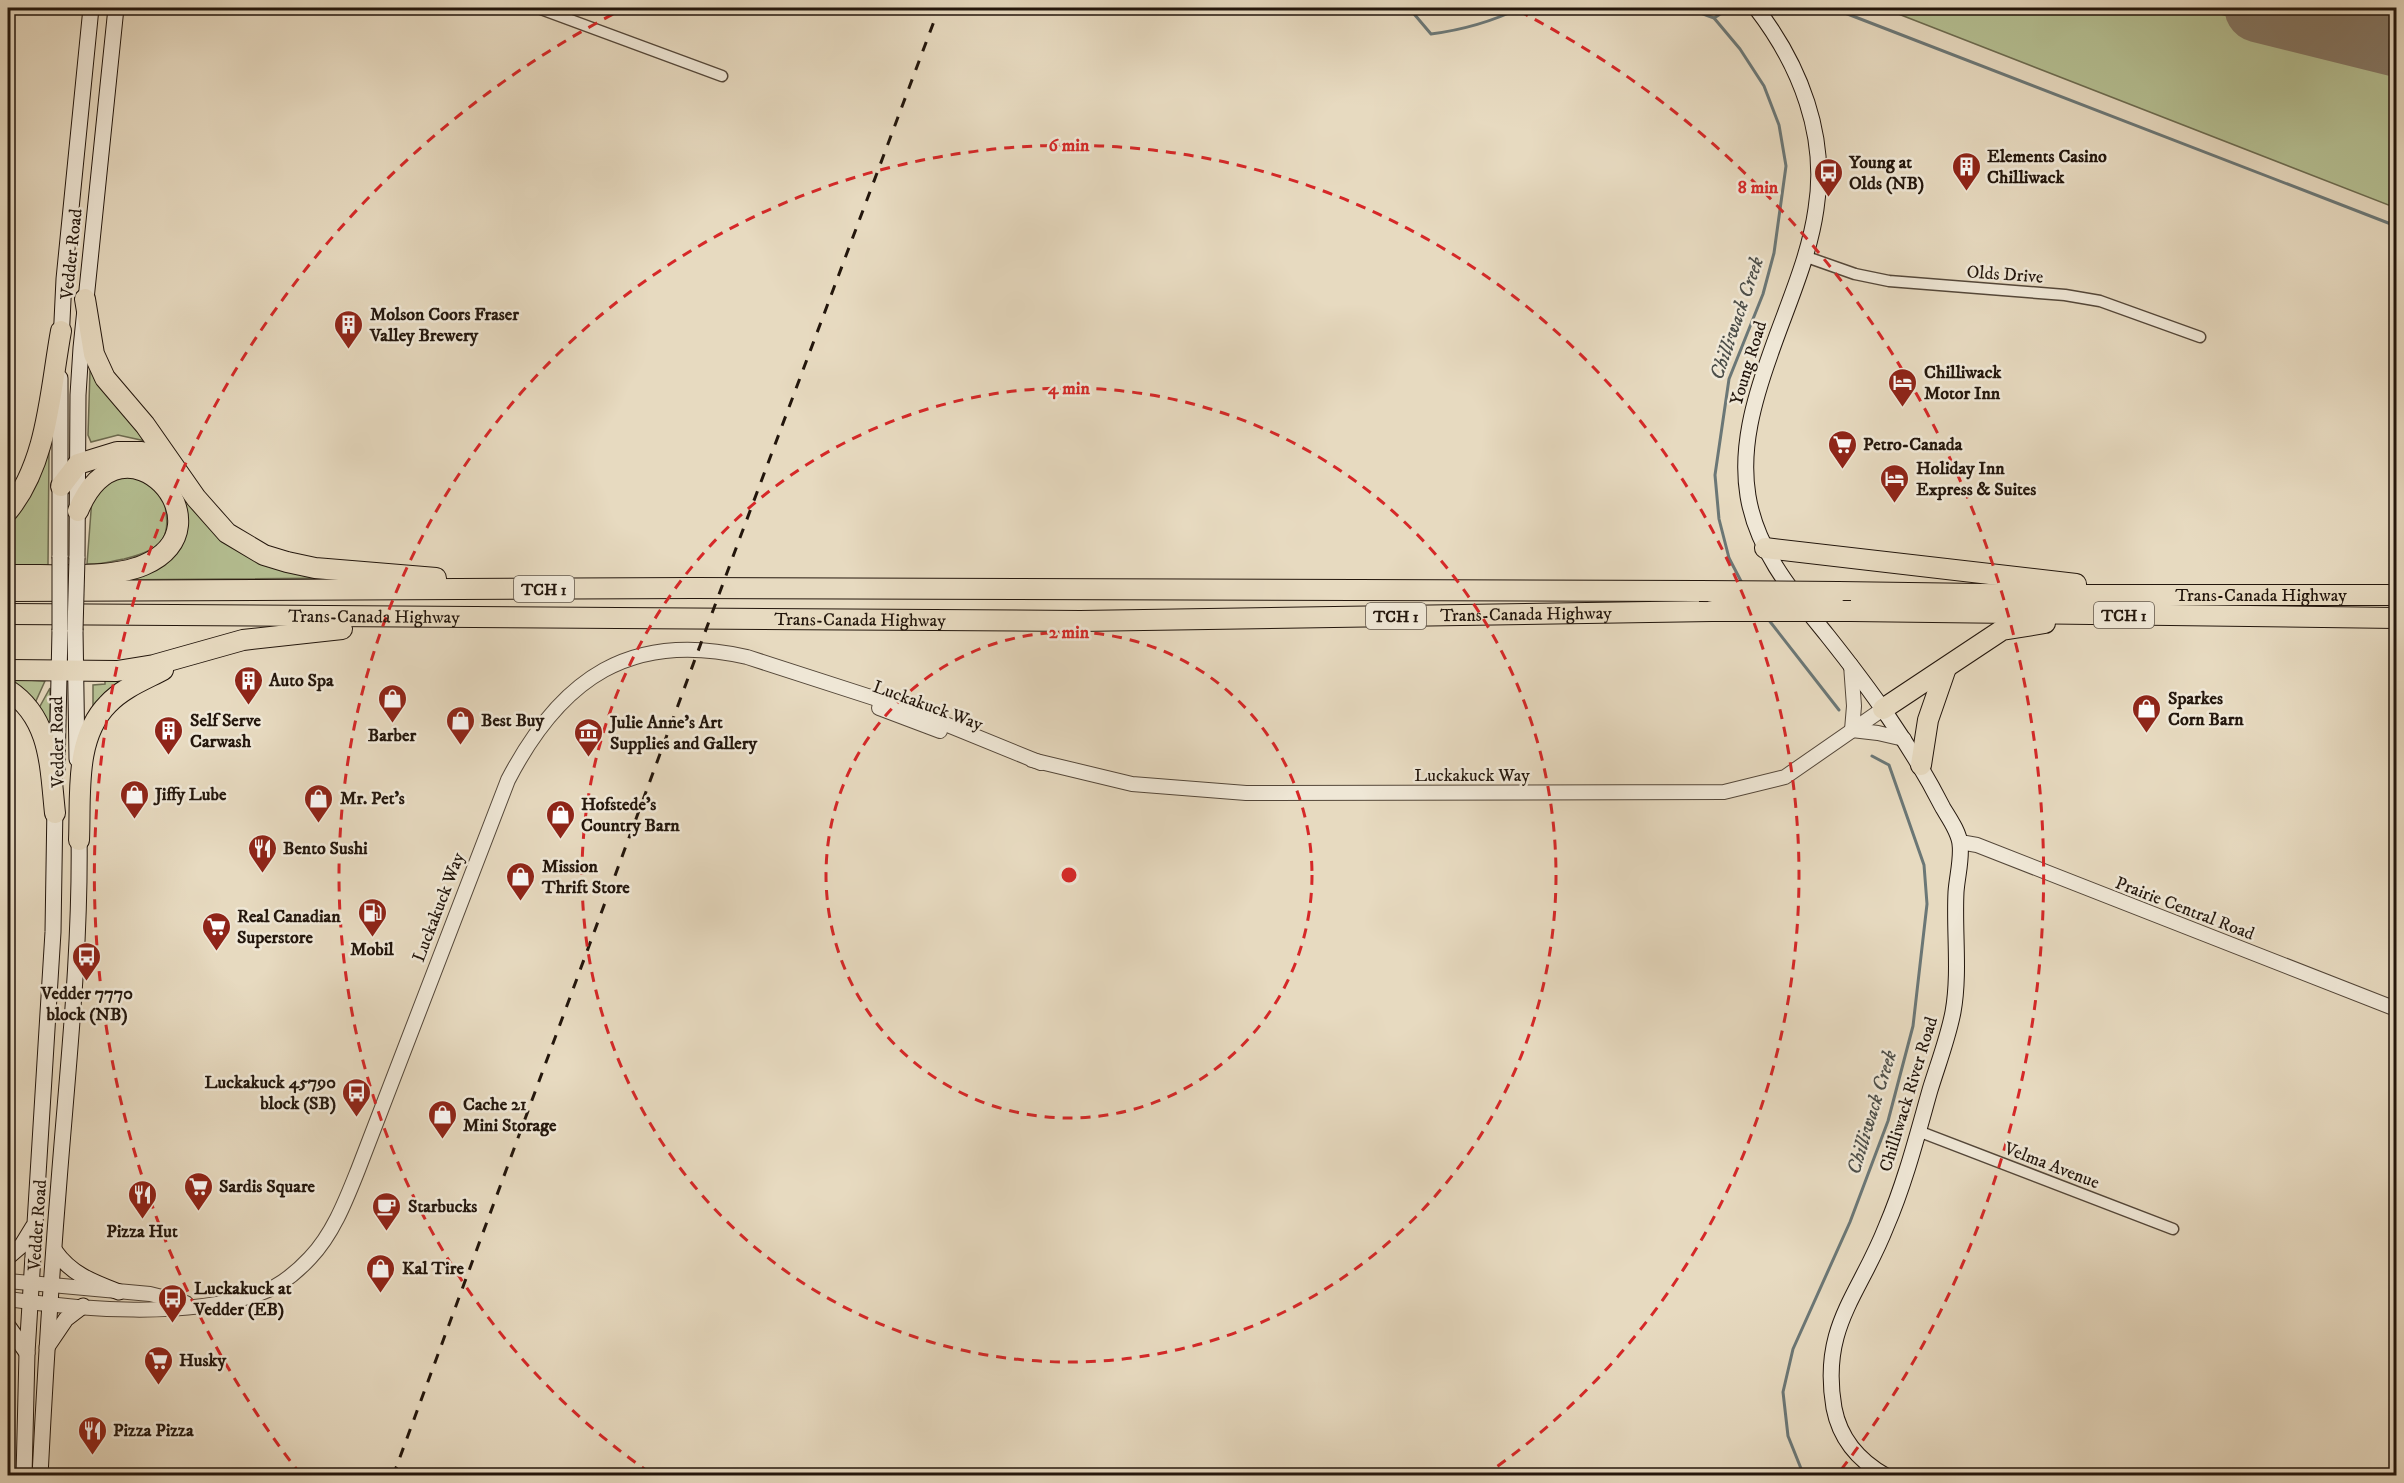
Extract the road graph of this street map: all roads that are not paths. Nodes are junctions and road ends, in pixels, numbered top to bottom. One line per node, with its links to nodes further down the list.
1 (91, 8): 9 (main road, Vedder Road)
2 (116, 8): 8 (main road, Vedder Road)
3 (538, 8): 5 (street)
4 (1756, 8): 7 (main road, Young Road)
5 (567, 13): 6 (street)
6 (722, 76)
7 (1804, 256): 10 (street, Olds Drive); 16 (main road, Young Road)
8 (86, 299): 11 (main road, Vedder Road); 12 (highway)
9 (61, 331): 13 (main road, Vedder Road); 14 (highway)
10 (2200, 337)
11 (78, 464): 12 (highway); 13 (highway); 15 (main road, Vedder Road)
12 (178, 475): 18 (highway)
13 (60, 486): 26 (main road, Vedder Road, bridge)
14 (8, 510)
15 (78, 511): 17 (highway); 26 (main road, Vedder Road, bridge)
16 (1765, 548): 20 (highway); 28 (main road, Young Road)
17 (8, 575)
18 (694, 588): 19 (highway, Trans-Canada Highway / TCH 1); 20 (highway, Trans-Canada Highway / TCH 1, bridge)
19 (8, 591)
20 (2246, 594): 21 (highway, Trans-Canada Highway / TCH 1)
21 (2397, 595)
22 (8, 614): 24 (highway, Trans-Canada Highway / TCH 1)
23 (2246, 617): 24 (highway, Trans-Canada Highway / TCH 1, bridge); 25 (highway, Trans-Canada Highway / TCH 1); 29 (highway)
24 (549, 618): 27 (highway)
25 (2397, 618)
26 (68, 630): 31 (main road, Vedder Road)
27 (195, 654): 31 (highway); 38 (highway)
28 (1851, 665): 33 (main road, Young Road); 34 (street)
29 (1946, 668): 33 (highway); 36 (highway)
30 (8, 670): 31 (highway)
31 (68, 671): 37 (main road, Vedder Road); 38 (main road, Vedder Road)
32 (8, 690): 37 (highway)
33 (1883, 709): 34 (street, Luckakuck Way); 35 (main road)
34 (1852, 730): 35 (street); 53 (street, Luckakuck Way)
35 (1904, 739): 36 (main road)
36 (1922, 765): 39 (main road)
37 (55, 813): 42 (main road, Vedder Road)
38 (79, 840): 44 (main road, Vedder Road)
39 (1960, 842): 40 (street, Prairie Central Road); 41 (main road, Chilliwack River Road)
40 (2397, 1009)
41 (1918, 1131): 43 (street, Velma Avenue); 60 (main road, Chilliwack River Road)
42 (35, 1224): 45 (main road); 47 (main road, Vedder Road)
43 (2173, 1229)
44 (55, 1251): 48 (main road, Vedder Road); 49 (main road)
45 (8, 1257)
46 (8, 1281): 47 (street, Luckakuck Way)
47 (32, 1284): 48 (street, Luckakuck Way); 51 (main road, Vedder Road)
48 (52, 1286): 49 (street, Luckakuck Way); 52 (main road, Vedder Road)
49 (119, 1292): 53 (street, Luckakuck Way)
50 (8, 1299): 51 (street, Luckakuck Way)
51 (31, 1302): 52 (street, Luckakuck Way); 57 (main road, Vedder Road)
52 (50, 1303): 54 (street, Luckakuck Way); 56 (main road, Vedder Road)
53 (196, 1305): 54 (street, Luckakuck Way)
54 (83, 1306): 56 (main road)
55 (8, 1326): 57 (main road)
56 (47, 1347): 59 (main road, Vedder Road)
57 (27, 1353): 58 (main road, Vedder Road)
58 (24, 1476)
59 (40, 1476)
60 (1886, 1476)

